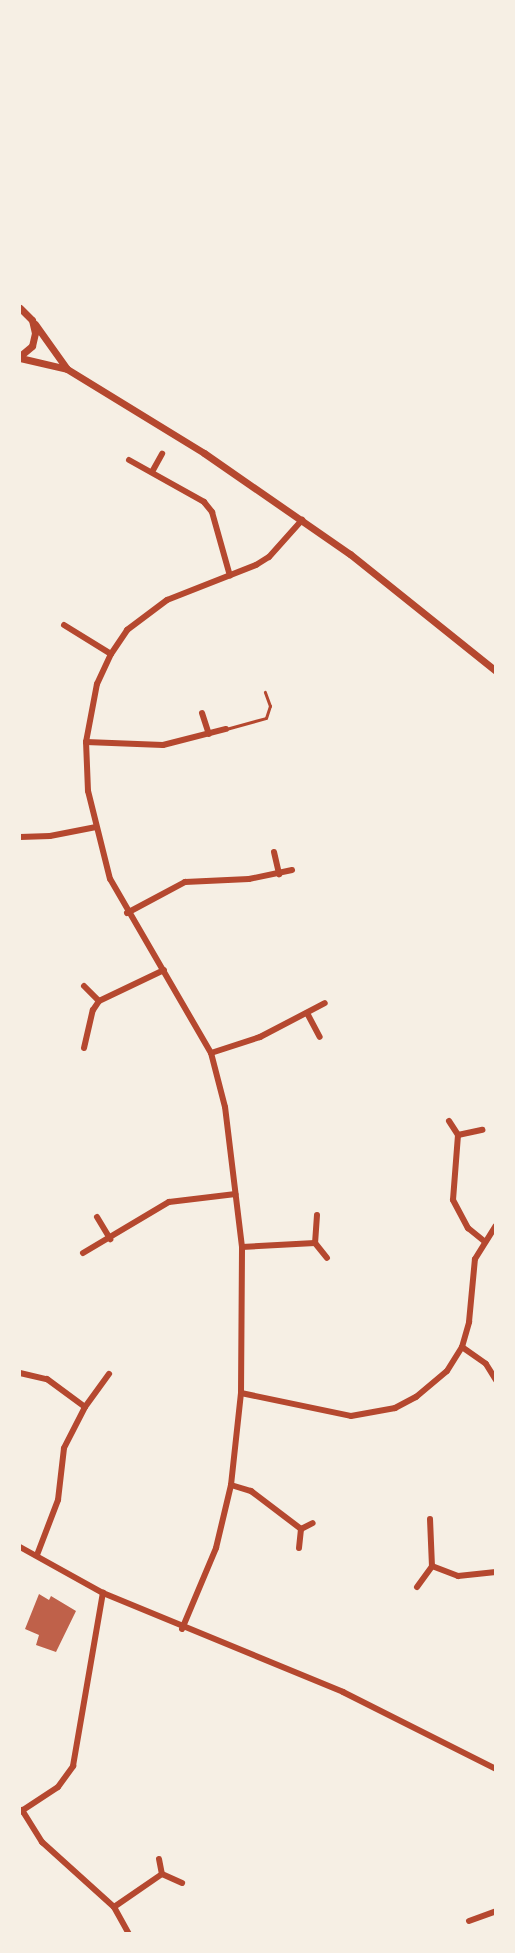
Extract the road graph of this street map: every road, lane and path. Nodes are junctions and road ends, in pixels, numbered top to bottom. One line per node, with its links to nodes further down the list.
1 (21, 307): 2 (street)
2 (32, 320): 3 (street); 4 (street)
3 (20, 357): 4 (street)
4 (67, 369): 8 (street)
5 (162, 454): 7 (street)
6 (129, 460): 7 (street)
7 (152, 472): 9 (street)
8 (302, 520): 9 (street); 12 (street)
9 (230, 576): 11 (street)
10 (64, 626): 11 (street)
11 (111, 654): 17 (street)
12 (495, 671)
13 (265, 692): 15 (lane)
14 (202, 713): 16 (street)
15 (226, 729): 16 (street)
16 (209, 734): 17 (street)
17 (86, 742): 18 (street)
18 (96, 827): 19 (street); 23 (street)
19 (20, 837)
20 (274, 852): 22 (street)
21 (292, 870): 22 (street)
22 (279, 874): 23 (street)
23 (127, 913): 24 (street)
24 (164, 969): 26 (street); 31 (street)
25 (84, 986): 26 (street)
26 (99, 1001): 30 (street)
27 (326, 1003): 28 (street)
28 (307, 1013): 29 (street); 31 (street)
29 (320, 1037)
30 (84, 1047)
31 (211, 1053): 35 (street)
32 (449, 1121): 34 (street)
33 (482, 1130): 34 (street)
34 (458, 1135): 40 (street)
35 (236, 1194): 39 (street); 42 (street)
36 (317, 1215): 41 (street)
37 (97, 1217): 39 (street)
38 (495, 1226): 40 (street)
39 (110, 1239): 43 (street)
40 (484, 1241): 45 (street)
41 (315, 1243): 42 (street); 44 (street)
42 (243, 1247): 49 (street)
43 (83, 1253)
44 (327, 1258)
45 (462, 1347): 48 (street); 49 (street)
46 (20, 1373): 50 (street)
47 (109, 1374): 50 (street)
48 (495, 1380)
49 (242, 1393): 51 (street)
50 (85, 1407): 57 (street)
51 (231, 1485): 54 (street); 62 (street)
52 (430, 1519): 58 (street)
53 (313, 1523): 54 (street)
54 (301, 1529): 56 (street)
55 (20, 1546): 57 (street)
56 (299, 1548)
57 (37, 1555): 61 (street)
58 (432, 1566): 59 (street); 60 (street)
59 (495, 1572)
60 (417, 1587)
61 (103, 1593): 62 (street); 64 (street)
62 (182, 1629): 63 (street)
63 (495, 1769)
64 (21, 1811): 68 (street)
65 (159, 1859): 66 (street)
66 (162, 1875): 67 (street); 68 (street)
67 (182, 1883)
68 (114, 1907): 71 (street)
69 (495, 1911): 70 (street)
70 (469, 1921)
71 (129, 1934)

